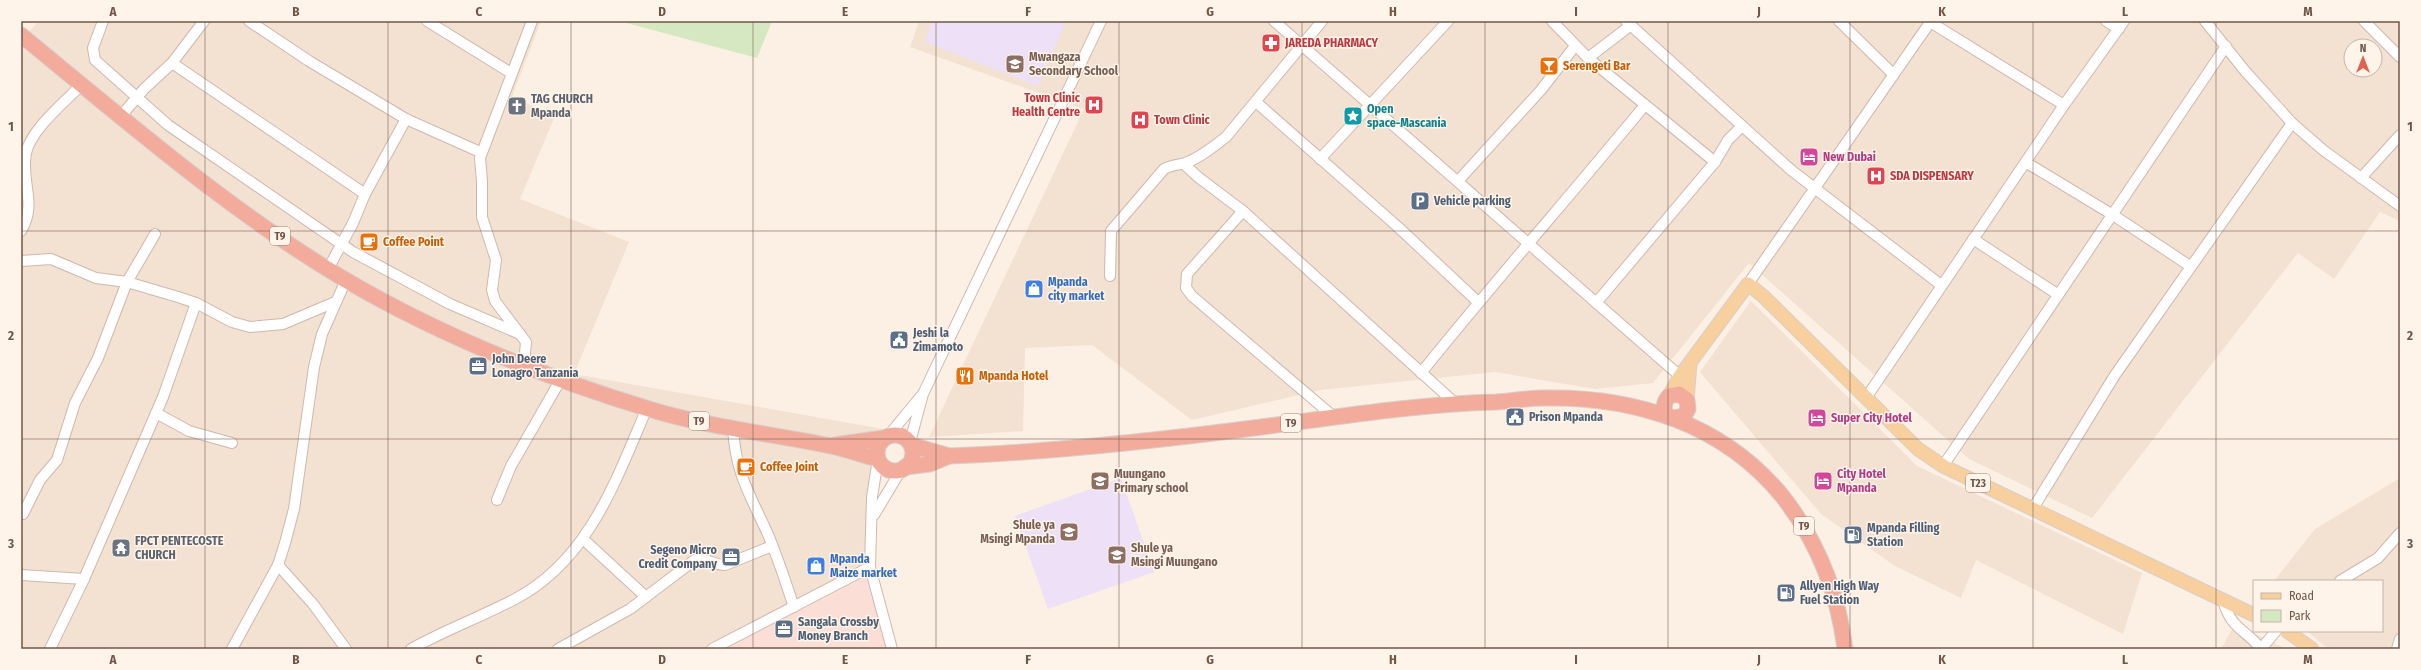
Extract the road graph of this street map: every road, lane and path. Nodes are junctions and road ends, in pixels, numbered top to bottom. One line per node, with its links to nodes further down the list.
1 (103, 21): 28 (street)
2 (204, 21): 24 (street)
3 (249, 21): 34 (street)
4 (427, 21): 25 (street)
5 (532, 21): 25 (street)
6 (1101, 21): 74 (street)
7 (1274, 21): 19 (street)
8 (1322, 21): 19 (street)
9 (1448, 21): 30 (street)
10 (1552, 21): 20 (street)
11 (1839, 21): 26 (street)
12 (1931, 21): 26 (street); 32 (street)
13 (2106, 21): 17 (street)
14 (2205, 21): 21 (street)
15 (2364, 21): 23 (street)
16 (1629, 23): 22 (street); 36 (street)
17 (2121, 25): 32 (street)
18 (21, 35): 27 (highway, T9)
19 (1302, 44): 29 (street); 30 (street)
20 (1574, 46): 22 (street); 44 (street)
21 (2226, 46): 35 (street); 49 (street)
22 (1588, 58): 31 (street)
23 (2400, 58)
24 (172, 63): 28 (street); 46 (street)
25 (511, 73): 38 (street)
26 (1893, 74): 45 (street)
27 (82, 84): 33 (highway, T9); 50 (street)
28 (136, 98): 33 (street); 53 (street)
29 (1256, 102): 39 (street); 42 (street)
30 (1371, 105): 39 (street); 44 (street)
31 (1645, 105): 40 (street); 54 (street)
32 (2064, 105): 41 (street)
33 (121, 116): 57 (highway, T9)
34 (406, 119): 38 (street); 46 (street)
35 (2292, 124): 43 (street); 56 (street)
36 (1742, 126): 40 (street); 45 (street)
37 (2400, 134): 43 (street)
38 (480, 152): 68 (street)
39 (1320, 159): 65 (street)
40 (1715, 162): 67 (street)
41 (2027, 163): 49 (street); 52 (street)
42 (1184, 164): 48 (street); 58 (street)
43 (2360, 178): 47 (street)
44 (1458, 182): 54 (street)
45 (1814, 189): 61 (street); 62 (street)
46 (364, 194): 53 (street)
47 (2400, 206)
48 (1243, 211): 71 (street); 82 (street)
49 (2113, 215): 56 (street); 63 (street)
50 (21, 231)
51 (155, 234): 60 (street)
52 (1973, 239): 62 (street); 63 (street)
53 (342, 244): 57 (street); 68 (street)
54 (1530, 244): 65 (street); 67 (street)
55 (21, 261): 60 (street)
56 (2190, 266): 95 (street)
57 (328, 269): 59 (highway, T9)
58 (1110, 276)
59 (346, 280): 64 (street); 70 (highway, T9)
60 (126, 282): 66 (street); 96 (street)
61 (1748, 284): 69 (main road); 76 (main road, T23)
62 (1941, 285): 76 (street)
63 (2057, 294): 92 (street)
64 (335, 302): 66 (street); 101 (street)
65 (1478, 302): 71 (street)
66 (196, 303): 81 (street)
67 (1596, 303): 72 (street)
68 (520, 334): 70 (street)
69 (1690, 364): 72 (main road); 77 (main road)
70 (524, 365): 73 (highway, T9)
71 (1421, 373): 78 (street)
72 (1680, 376): 75 (main road)
73 (561, 379): 80 (highway, T9); 94 (street)
74 (923, 394): 86 (street); 88 (street)
75 (1668, 398): 77 (highway, T9); 79 (highway, T9); 83 (highway)
76 (1866, 398): 92 (main road, T23)
77 (1688, 402): 83 (highway); 85 (highway, T9)
78 (1456, 404): 79 (highway, T9); 82 (highway, T9)
79 (1633, 406): 83 (highway, T9)
80 (647, 408): 84 (highway, T9); 99 (street)
81 (156, 413): 87 (street); 104 (street)
82 (1334, 417): 90 (highway, T9)
83 (1671, 418): 85 (highway, T9)
84 (733, 429): 89 (highway, T9); 100 (street)
85 (1712, 434): 120 (highway, T9)
86 (887, 437): 88 (highway, T9); 89 (highway, T9); 91 (highway)
87 (232, 443)
88 (911, 444): 90 (highway, T9); 93 (highway)
89 (829, 445): 91 (highway, T9)
90 (949, 456): 93 (highway, T9)
91 (878, 459): 93 (highway, T9); 97 (street)
92 (1943, 466): 95 (main road, T23)
93 (903, 469): 97 (street)
94 (497, 500)
95 (2032, 510): 107 (main road, T23)
96 (23, 514)
97 (873, 516): 102 (street)
98 (2400, 533): 105 (street)
99 (583, 539): 106 (street); 116 (street)
100 (772, 546): 106 (street); 108 (street)
101 (278, 565): 114 (street); 115 (street)
102 (870, 567): 108 (street); 119 (street)
103 (21, 575): 104 (street)
104 (84, 579): 113 (street)
105 (2342, 580)
106 (646, 597): 117 (street)
107 (2223, 600): 109 (main road, T23); 121 (street)
108 (794, 607): 118 (street)
109 (2253, 615)
110 (2275, 632): 121 (street)
111 (2288, 632): 122 (main road)
112 (2400, 639): 123 (street)
113 (50, 649)
114 (232, 649)
115 (346, 649)
116 (411, 649)
117 (558, 649)
118 (712, 649)
119 (892, 649)
120 (1845, 649)
121 (2261, 649)
122 (2312, 649)
123 (2397, 649)

